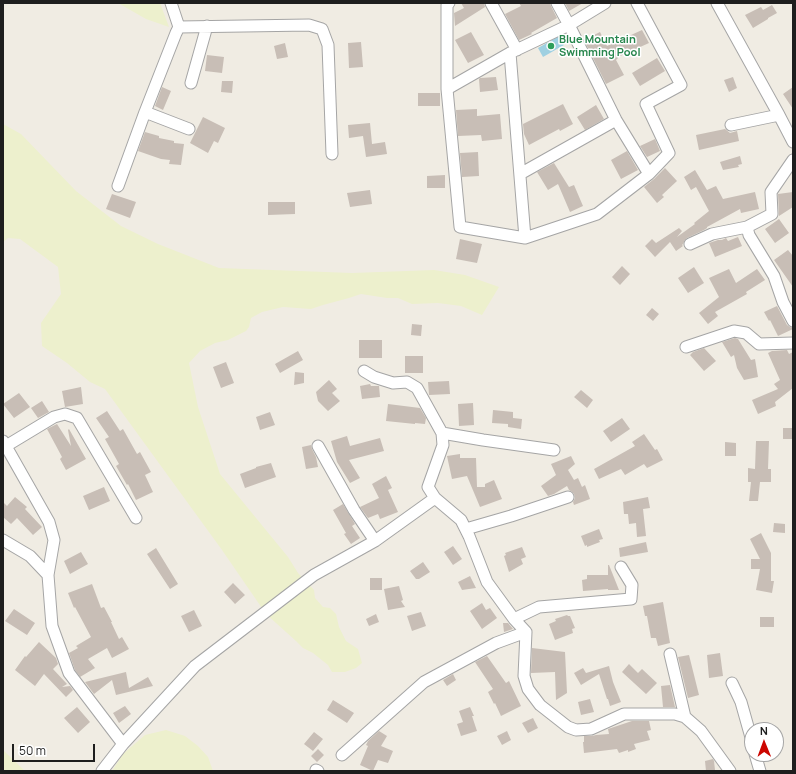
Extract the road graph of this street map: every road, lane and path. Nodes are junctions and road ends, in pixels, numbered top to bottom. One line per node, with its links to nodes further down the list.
1 (171, 3): 10 (street)
2 (448, 3): 13 (street)
3 (491, 3): 11 (street)
4 (557, 3): 8 (street)
5 (605, 3): 8 (street)
6 (637, 3): 23 (street)
7 (717, 3): 15 (street)
8 (569, 25): 11 (street); 16 (street)
9 (207, 26): 10 (street); 12 (street); 20 (street)
10 (180, 27): 14 (street)
11 (514, 52): 13 (street); 22 (street)
12 (191, 84)
13 (447, 89): 26 (street)
14 (145, 112): 18 (street); 24 (street)
15 (779, 115): 17 (street); 19 (street)
16 (616, 120): 22 (street); 23 (street)
17 (731, 124)
18 (189, 128)
19 (793, 142)
20 (332, 154)
21 (793, 160): 25 (street)
22 (520, 174): 26 (street)
23 (649, 174): 26 (street)
24 (118, 186)
25 (747, 227): 27 (street); 28 (street)
26 (525, 238)
27 (690, 244)
28 (793, 321)
29 (793, 343): 30 (street)
30 (686, 347)
31 (364, 371): 32 (street)
32 (442, 433): 35 (street); 37 (street)
33 (5, 443): 38 (street); 43 (street)
34 (318, 446): 41 (street)
35 (554, 450)
36 (568, 497): 39 (street)
37 (435, 498): 39 (street); 41 (street)
38 (136, 518)
39 (466, 529): 44 (street)
40 (3, 540): 43 (street)
41 (374, 542): 50 (street)
42 (621, 567): 44 (street)
43 (48, 575): 50 (street)
44 (514, 619): 45 (street)
45 (526, 632): 48 (street); 51 (street)
46 (670, 654): 48 (street)
47 (732, 684): 49 (street)
48 (685, 717): 53 (street)
49 (747, 722)
50 (123, 744): 52 (street)
51 (342, 755)
52 (102, 771)
53 (730, 771)

